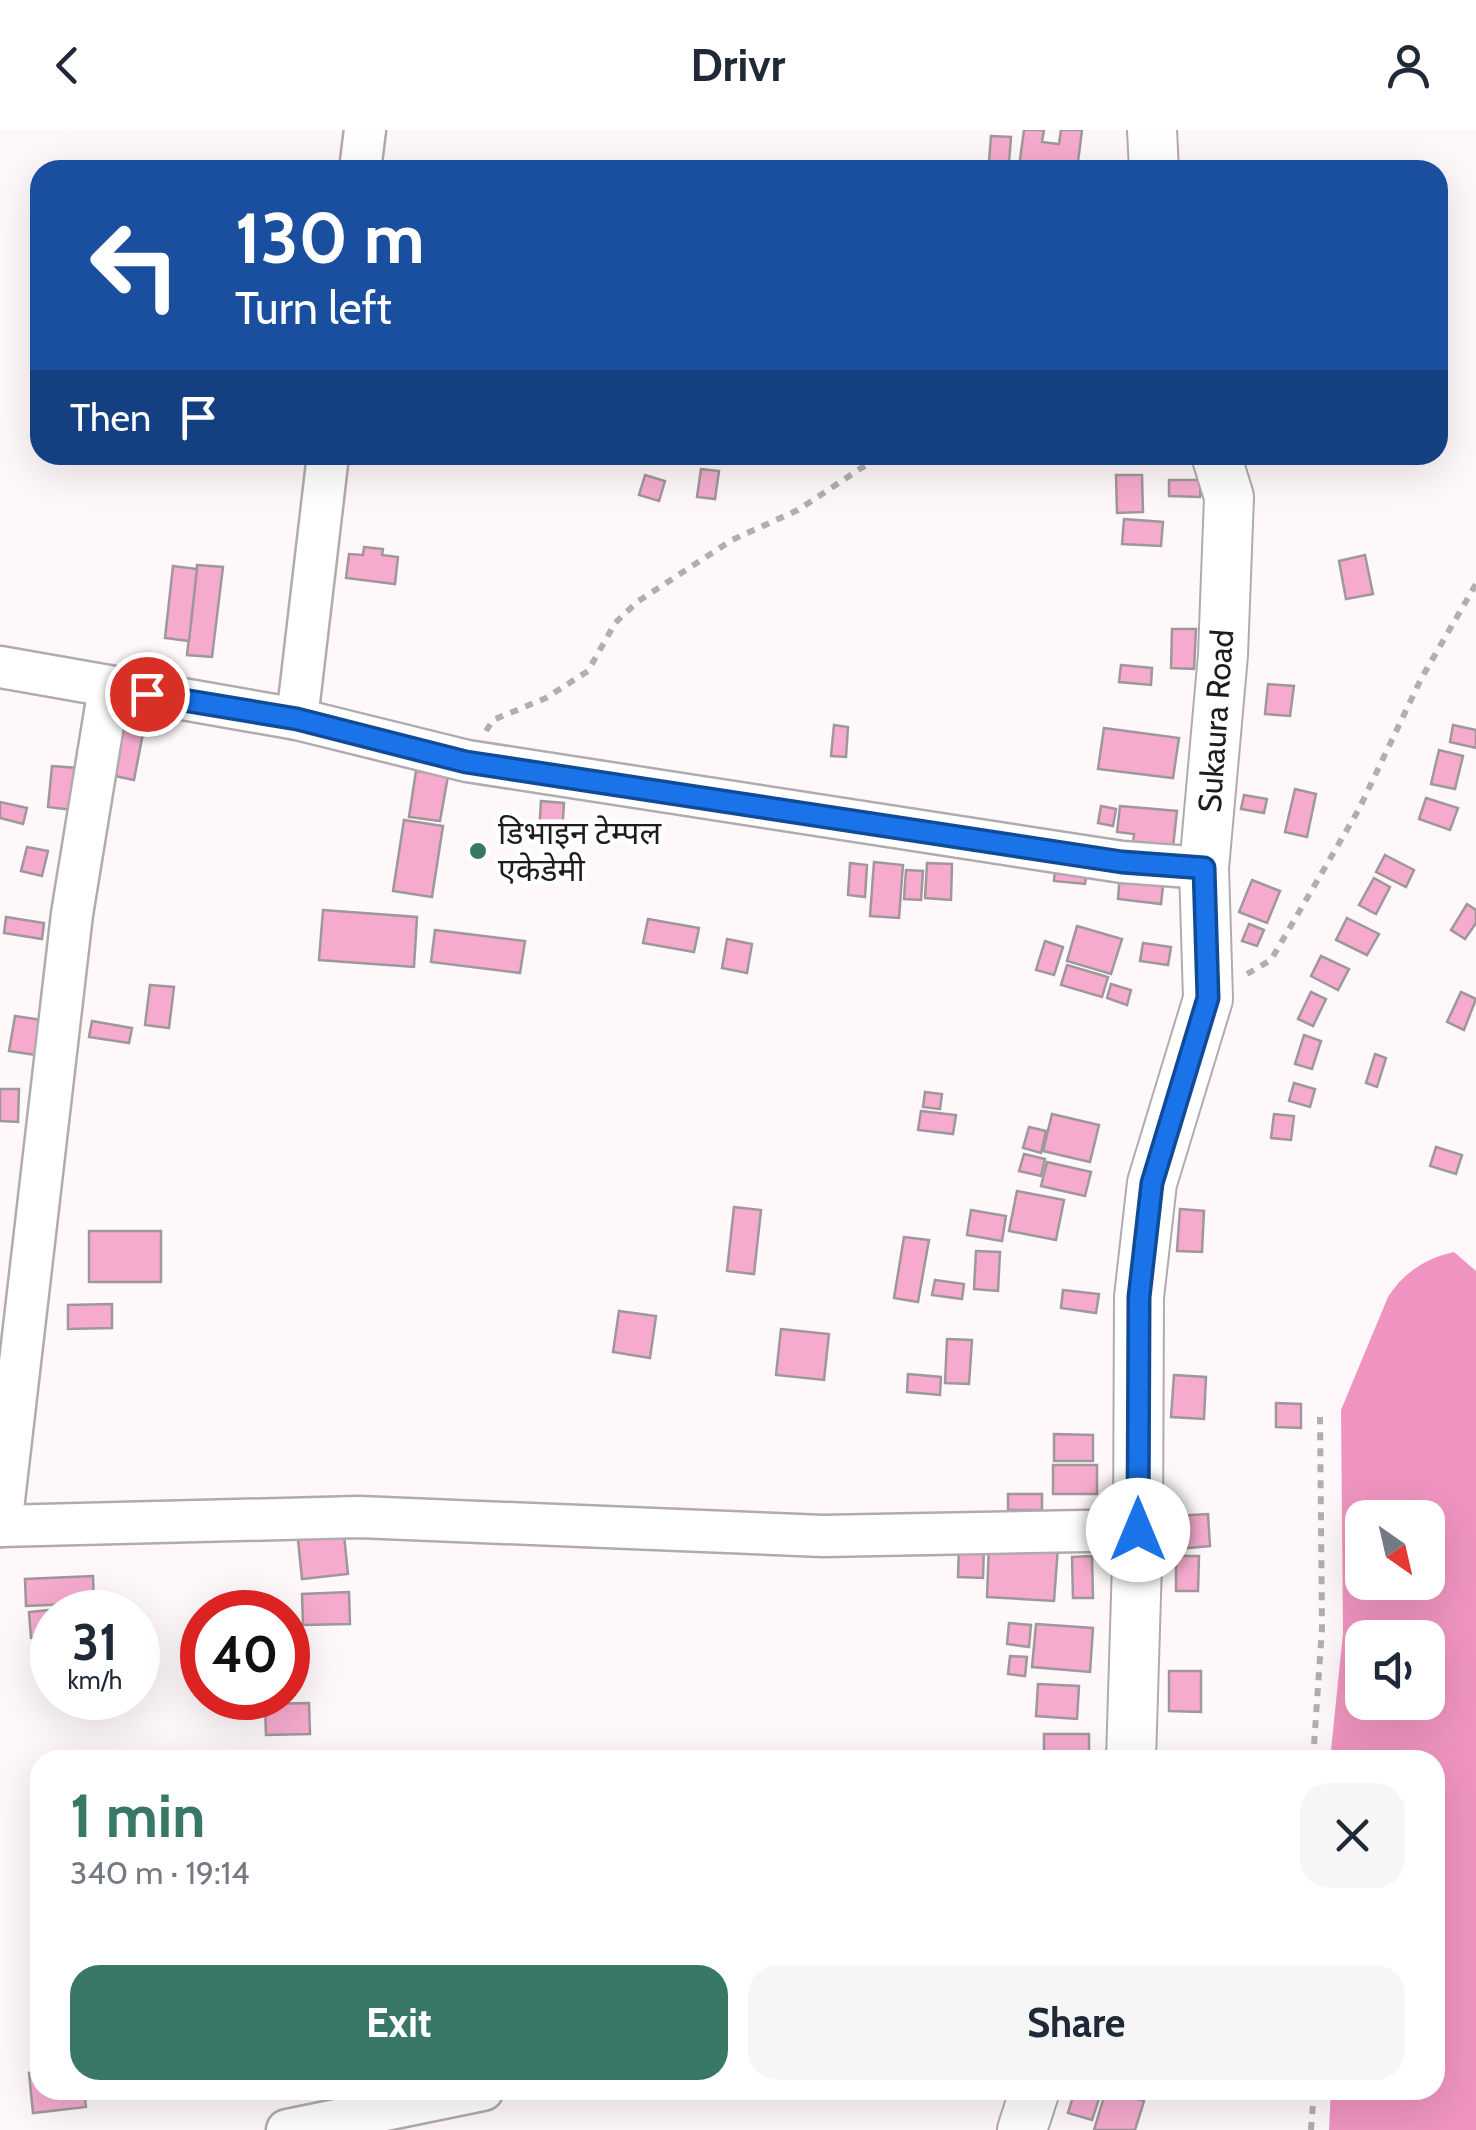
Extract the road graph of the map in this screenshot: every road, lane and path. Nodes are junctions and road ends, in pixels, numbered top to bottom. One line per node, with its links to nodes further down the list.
1 (365, 130): 3 (street)
2 (1152, 130): 4 (street)
3 (361, 160)
4 (1154, 160)
5 (327, 465): 11 (street)
6 (867, 465): 12 (path)
7 (1219, 465): 13 (street, Sukaura Road)
8 (1476, 584): 14 (path)
9 (0, 666): 10 (street)
10 (110, 688): 11 (street); 16 (street)
11 (297, 719): 12 (street)
12 (466, 762): 13 (street)
13 (1204, 868): 14 (street, Sukaura Road)
14 (1208, 998): 17 (street, Sukaura Road)
15 (1320, 1417): 19 (path)
16 (1, 1526): 17 (street)
17 (1138, 1530): 18 (street, Sukaura Road)
18 (1131, 1750)
19 (1314, 1750)
20 (434, 2100): 23 (street)
21 (1032, 2100): 24 (street)
22 (1313, 2100): 25 (path)
23 (287, 2130)
24 (1022, 2130)
25 (1311, 2130)

